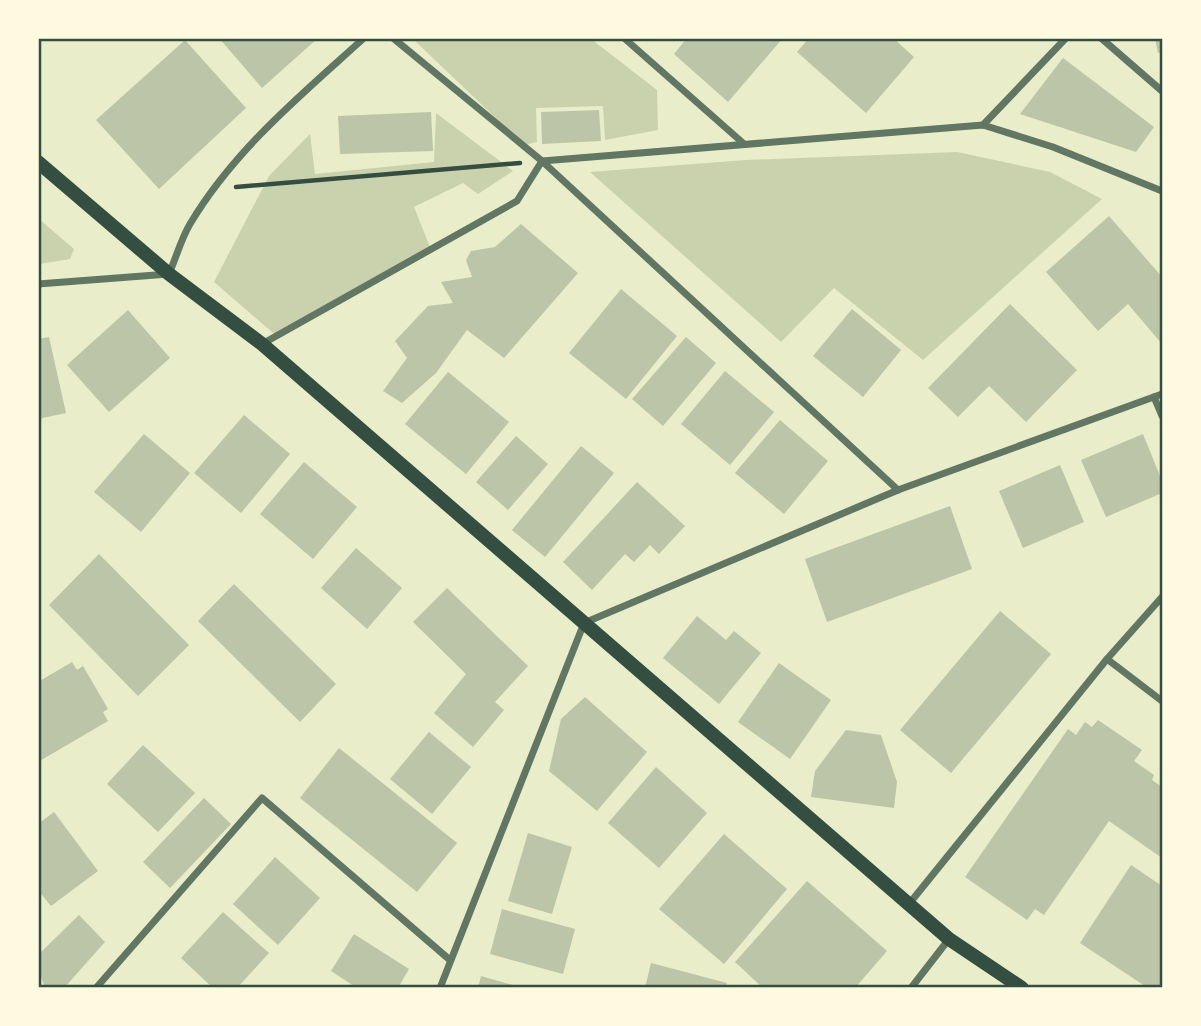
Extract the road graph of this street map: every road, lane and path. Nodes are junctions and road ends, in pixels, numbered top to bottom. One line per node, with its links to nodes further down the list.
1 (364, 38): 11 (street)
2 (393, 38): 9 (street)
3 (624, 38): 8 (street)
4 (1066, 38): 7 (street)
5 (1101, 38): 6 (street)
6 (1163, 91)
7 (983, 124): 8 (street); 12 (street)
8 (743, 143): 9 (street)
9 (542, 161): 11 (path); 15 (street); 18 (street)
10 (38, 162): 13 (main road)
11 (216, 186): 13 (street)
12 (1163, 191)
13 (169, 274): 14 (street); 15 (main road)
14 (38, 284)
15 (262, 344): 20 (main road)
16 (1158, 396): 17 (street); 18 (street)
17 (1163, 416)
18 (898, 490): 20 (street)
19 (1163, 597): 21 (street)
20 (584, 623): 23 (main road); 25 (street)
21 (1107, 659): 22 (street); 23 (street)
22 (1163, 701)
23 (909, 904): 24 (main road)
24 (949, 939): 28 (street); 29 (main road)
25 (450, 960): 26 (street); 27 (street)
26 (96, 988)
27 (440, 988)
28 (911, 988)
29 (1022, 988)

